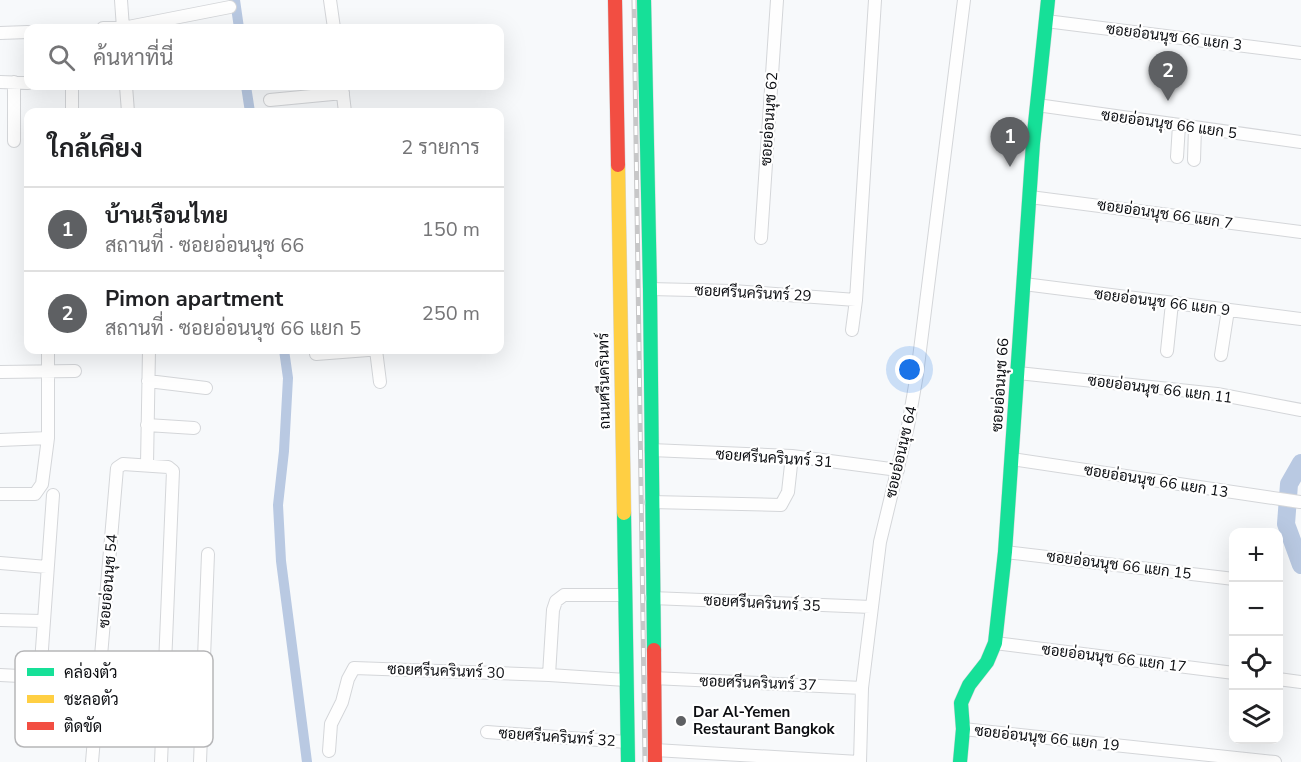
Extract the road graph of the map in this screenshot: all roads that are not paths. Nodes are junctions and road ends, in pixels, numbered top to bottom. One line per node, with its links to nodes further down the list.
1 (121, 0): 12 (street)
2 (330, 0): 14 (street)
3 (603, 0): 9 (street)
4 (644, 0): 40 (main road)
5 (777, 0): 38 (street, ซอยอ่อนนุช 62)
6 (875, 0): 41 (street)
7 (964, 0): 69 (street, ซอยอ่อนนุช 64)
8 (1048, 0): 11 (main road, ซอยอ่อนนุช 66)
9 (615, 4): 60 (main road, ถนนศรีนครินทร์)
10 (230, 7): 13 (street)
11 (1046, 21): 17 (street, ซอยอ่อนนุช 66 แยก 3); 26 (main road, ซอยอ่อนนุช 66)
12 (123, 24)
13 (143, 24)
14 (333, 24)
15 (24, 32): 16 (street)
16 (0, 33)
17 (1301, 53)
18 (0, 82): 19 (street)
19 (14, 82): 20 (street); 32 (street)
20 (24, 83)
21 (72, 90): 27 (street)
22 (126, 90): 28 (street)
23 (335, 90): 25 (street)
24 (342, 90): 29 (street)
25 (270, 100)
26 (1037, 105): 30 (street, ซอยอ่อนนุช 66 แยก 5); 36 (main road, ซอยอ่อนนุช 66)
27 (72, 108)
28 (128, 108)
29 (344, 108)
30 (1179, 125): 31 (street, ซอยอ่อนนุช 66 แยก 5); 34 (street)
31 (1195, 127): 33 (street, ซอยอ่อนนุช 66 แยก 5); 35 (street)
32 (14, 141)
33 (1301, 142)
34 (1177, 157)
35 (1194, 160)
36 (1030, 196): 37 (street, ซอยอ่อนนุช 66 แยก 7); 39 (main road, ซอยอ่อนนุช 66)
37 (1301, 232)
38 (761, 238)
39 (1024, 284): 42 (street, ซอยอ่อนนุช 66 แยก 9); 54 (main road, ซอยอ่อนนุช 66)
40 (650, 289): 41 (street, ซอยศรีนครินทร์ 29); 59 (main road)
41 (856, 300): 45 (street)
42 (1172, 303): 43 (street, ซอยอ่อนนุช 66 แยก 9); 46 (street)
43 (1228, 310): 44 (street, ซอยอ่อนนุช 66 แยก 9); 50 (street)
44 (1301, 319)
45 (852, 330)
46 (1167, 351)
47 (48, 354): 51 (street)
48 (149, 354): 55 (street)
49 (376, 354): 56 (street)
50 (1221, 355)
51 (49, 371): 52 (street); 53 (street); 63 (street)
52 (75, 371)
53 (0, 372)
54 (1018, 373): 58 (street, ซอยอ่อนนุช 66 แยก 11); 67 (main road, ซอยอ่อนนุช 66)
55 (148, 381): 57 (street); 61 (street)
56 (380, 382)
57 (206, 388)
58 (1301, 410)
59 (651, 422): 60 (main road); 65 (main road)
60 (621, 424): 79 (main road, ถนนศรีนครินทร์)
61 (147, 425): 62 (street); 68 (street)
62 (194, 428)
63 (48, 438): 64 (street); 70 (street)
64 (0, 440)
65 (651, 450): 66 (street, ซอยศรีนครินทร์ 31); 72 (main road)
66 (792, 456): 69 (street, ซอยศรีนครินทร์ 31); 72 (street)
67 (1012, 459): 73 (street, ซอยอ่อนนุช 66 แยก 13); 74 (main road, ซอยอ่อนนุช 66)
68 (147, 464): 86 (street, ซอยอ่อนนุช 54); 87 (street, ซอยอ่อนนุช 54)
69 (898, 470): 81 (street, ซอยอ่อนนุช 64)
70 (0, 494)
71 (53, 495): 77 (street)
72 (651, 502): 80 (main road)
73 (1300, 502)
74 (1005, 552): 78 (street, ซอยอ่อนนุช 66 แยก 15); 84 (main road, ซอยอ่อนนุช 66)
75 (208, 554): 88 (street)
76 (0, 563): 77 (street)
77 (47, 567): 83 (street)
78 (1229, 579)
79 (625, 595): 91 (street); 94 (main road, ถนนศรีนครินทร์)
80 (652, 598): 81 (street, ซอยศรีนครินทร์ 35); 93 (main road)
81 (871, 607): 97 (street, ซอยอ่อนนุช 64)
82 (0, 620): 83 (street)
83 (42, 621): 85 (street)
84 (995, 642): 89 (street, ซอยอ่อนนุช 66 แยก 17); 98 (main road, ซอยอ่อนนุช 66)
85 (41, 651)
86 (101, 651)
87 (166, 651)
88 (204, 651)
89 (1229, 672)
90 (0, 675): 92 (street)
91 (549, 675): 94 (street, ซอยศรีนครินทร์ 30); 104 (street, ซอยศรีนครินทร์ 30)
92 (15, 676)
93 (653, 678): 97 (street, ซอยศรีนครินทร์ 37); 105 (main road)
94 (626, 680): 100 (main road, ถนนศรีนครินทร์)
95 (1283, 680): 96 (street)
96 (1301, 682)
97 (862, 688): 110 (street, ซอยอ่อนนุช 64)
98 (963, 729): 111 (main road, ซอยอ่อนนุช 66); 112 (street, ซอยอ่อนนุช 66 แยก 19)
99 (487, 732): 100 (street, ซอยศรีนครินทร์ 32)
100 (627, 742): 109 (main road, ถนนศรีนครินทร์)
101 (93, 747): 106 (street, ซอยอ่อนนุช 54)
102 (162, 747): 107 (street, ซอยอ่อนนุช 54)
103 (201, 747): 108 (street)
104 (329, 751)
105 (655, 756): 110 (street)
106 (92, 762)
107 (161, 762)
108 (200, 762)
109 (628, 762)
110 (860, 762)
111 (960, 762)
112 (1275, 762)

